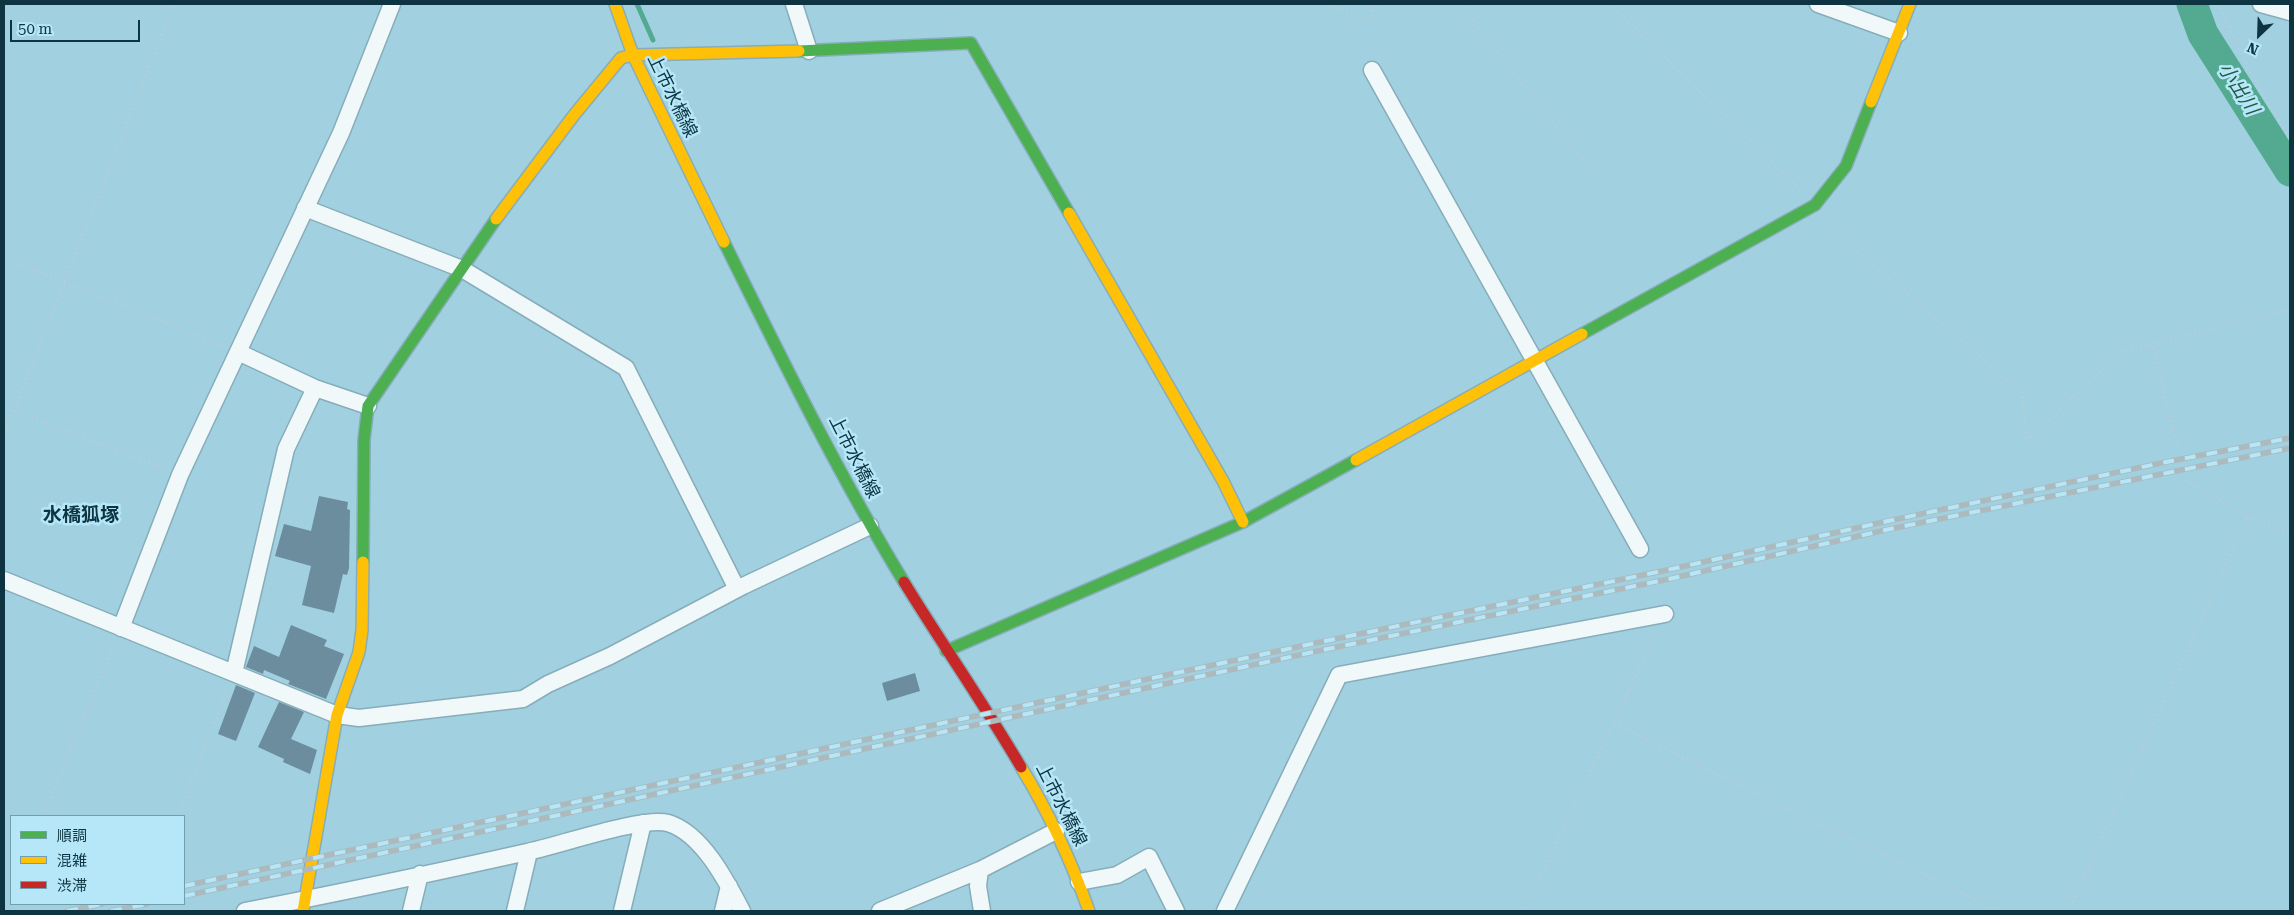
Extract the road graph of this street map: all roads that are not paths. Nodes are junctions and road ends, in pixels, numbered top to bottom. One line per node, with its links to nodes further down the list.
1 (392, 4): 12 (street)
2 (615, 4): 10 (street, 上市水橋線)
3 (794, 4): 9 (street)
4 (1818, 4): 8 (street)
5 (1910, 4): 8 (street)
6 (2261, 4): 7 (street)
7 (2290, 12)
8 (1899, 33): 15 (street)
9 (809, 51): 10 (street); 18 (street)
10 (633, 55): 13 (street); 19 (street, 上市水橋線)
11 (1372, 70): 15 (street)
12 (305, 208): 13 (street); 14 (street)
13 (462, 269): 17 (street); 22 (street)
14 (238, 352): 16 (street); 24 (street)
15 (1534, 361): 18 (street); 20 (street)
16 (315, 388): 17 (street); 26 (street)
17 (368, 406): 27 (street)
18 (1243, 522): 25 (street)
19 (870, 526): 22 (street); 25 (street, 上市水橋線)
20 (1640, 549)
21 (4, 580): 24 (street)
22 (737, 589): 27 (street)
23 (1665, 614): 46 (street)
24 (121, 628): 26 (street)
25 (946, 651): 29 (street, 上市水橋線)
26 (234, 673): 27 (street)
27 (337, 715): 35 (street)
28 (643, 823): 30 (street); 34 (street); 39 (street)
29 (1056, 831): 31 (street); 33 (street, 上市水橋線)
30 (529, 852): 32 (street); 38 (street)
31 (980, 870): 42 (street); 43 (street)
32 (420, 874): 35 (street); 37 (street)
33 (1079, 882): 44 (street, 上市水橋線); 45 (street)
34 (729, 886): 40 (street); 41 (street)
35 (305, 905): 36 (street)
36 (245, 911)
37 (412, 911)
38 (515, 911)
39 (622, 911)
40 (722, 911)
41 (742, 911)
42 (880, 911)
43 (982, 911)
44 (1089, 911)
45 (1176, 911)
46 (1225, 911)

